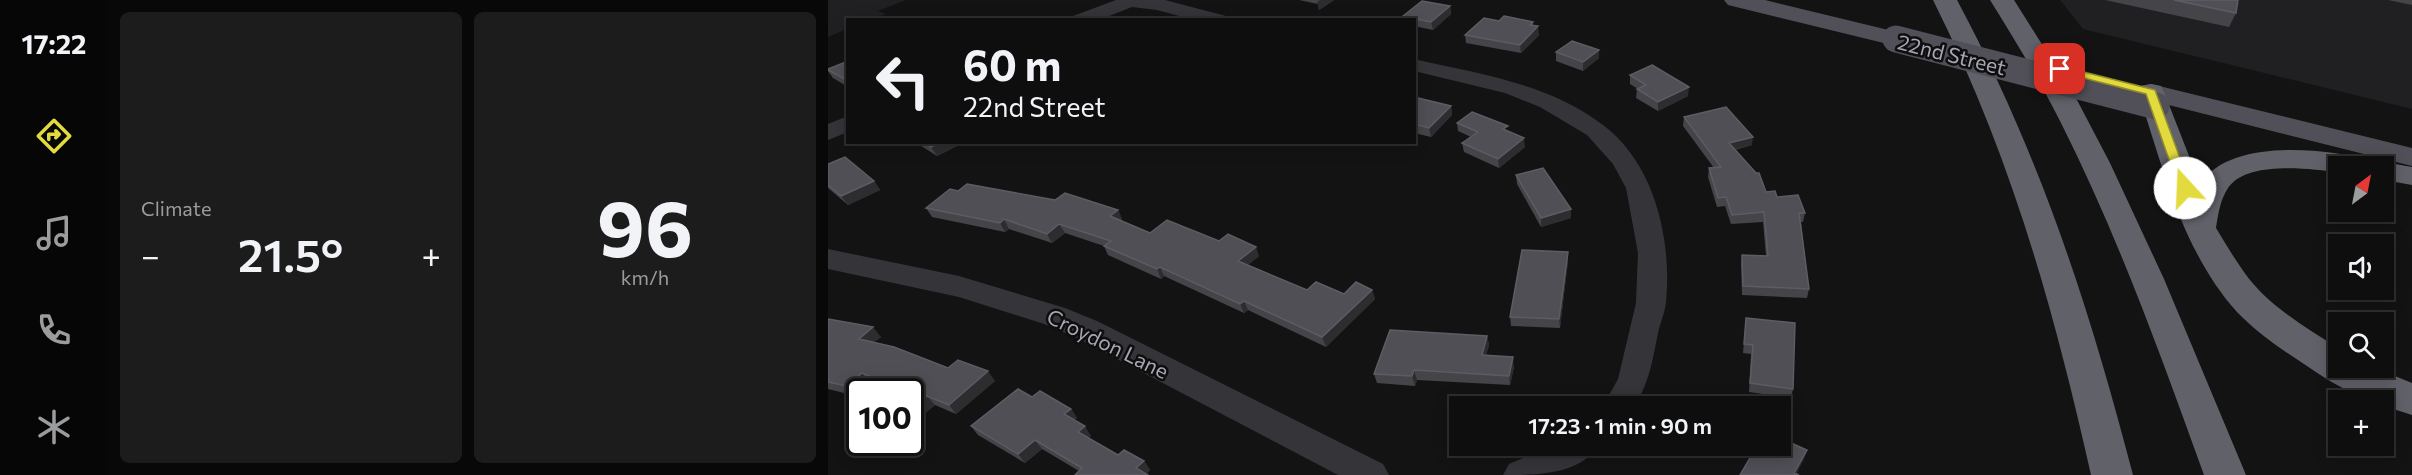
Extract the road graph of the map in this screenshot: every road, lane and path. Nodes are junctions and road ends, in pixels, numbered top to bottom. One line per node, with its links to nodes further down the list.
1 (1736, 0): 8 (main road, 22nd Street)
2 (1788, 0): 8 (main road, 22nd Street)
3 (1945, 0): 26 (highway)
4 (2002, 0): 27 (highway)
5 (1132, 1): 6 (street); 7 (street)
6 (1085, 18)
7 (1211, 18)
8 (1898, 34): 10 (main road, 22nd Street, bridge)
9 (1416, 65): 21 (street)
10 (2153, 99): 13 (main road, 22nd Street); 16 (main road, 22nd Street); 17 (highway)
11 (846, 124): 12 (street)
12 (828, 133)
13 (2412, 157)
14 (2328, 163): 17 (highway)
15 (2394, 172): 16 (highway)
16 (2412, 173)
17 (2199, 228): 19 (highway)
18 (828, 259): 24 (street, Croydon Lane)
19 (2328, 360)
20 (2362, 378): 22 (highway)
21 (1625, 396)
22 (2412, 399)
23 (1563, 456): 25 (street)
24 (1371, 475)
25 (1521, 475)
26 (2112, 475)
27 (2225, 475)

